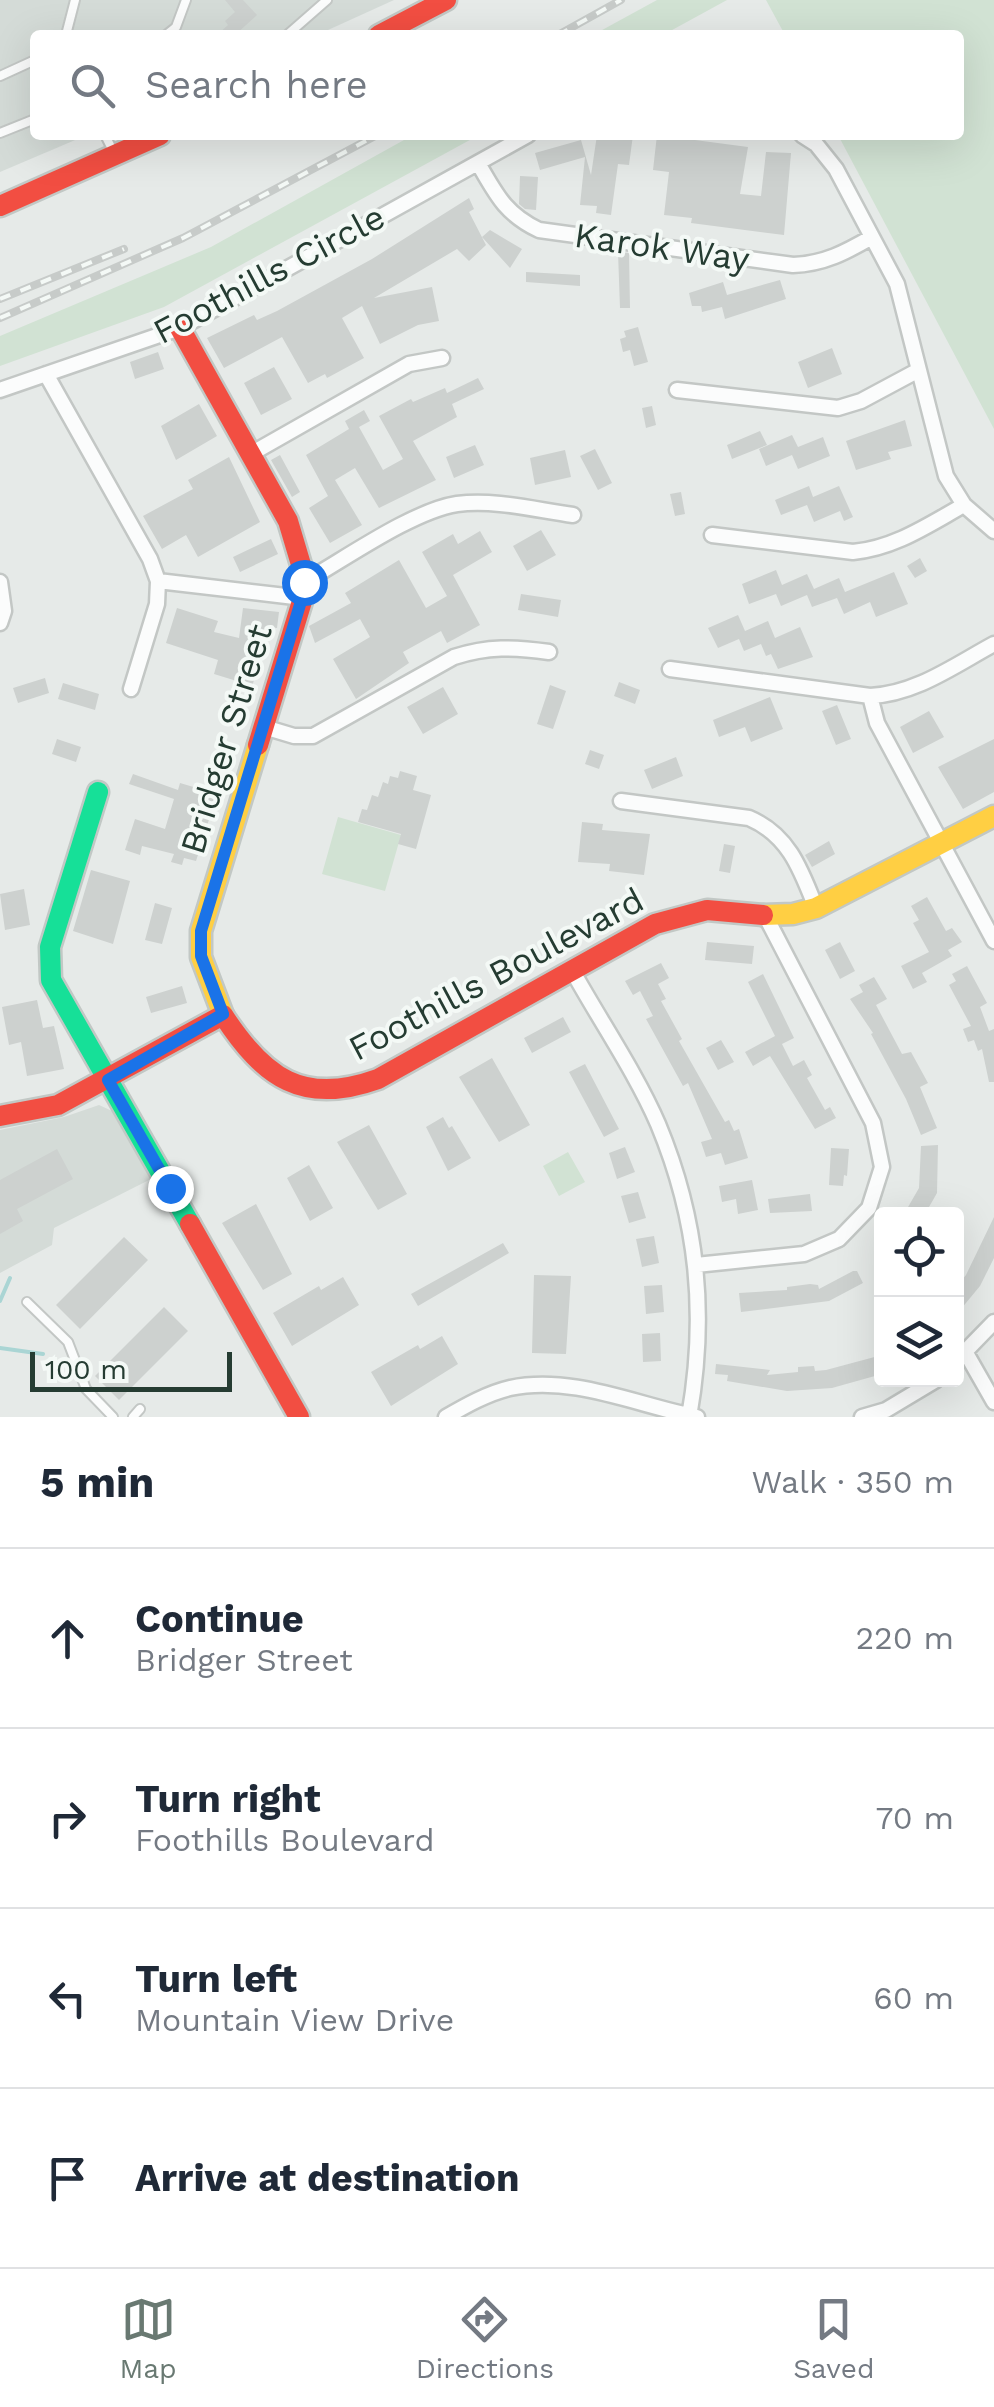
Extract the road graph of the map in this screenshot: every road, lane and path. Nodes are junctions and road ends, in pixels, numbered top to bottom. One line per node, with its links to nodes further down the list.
1 (75, 0): 5 (lane)
2 (186, 0): 6 (lane)
3 (326, 0): 7 (lane)
4 (446, 0): 8 (street)
5 (67, 30)
6 (173, 30)
7 (293, 30)
8 (389, 30)
9 (30, 62): 10 (lane)
10 (0, 76)
11 (30, 120): 12 (lane)
12 (0, 133)
13 (107, 140): 17 (lane)
14 (148, 140): 17 (street)
15 (519, 140): 18 (street, Foothills Circle)
16 (810, 140): 20 (street)
17 (114, 155): 19 (street)
18 (478, 163): 20 (street, Karok Way); 21 (street, Foothills Circle)
19 (0, 206)
20 (872, 237): 23 (street)
21 (180, 328): 24 (street, Foothills Circle); 27 (street, Bridger Street)
22 (442, 358): 27 (street)
23 (918, 371): 26 (street); 28 (street)
24 (46, 374): 25 (street, Foothills Circle); 32 (street)
25 (0, 390)
26 (677, 390)
27 (249, 455): 34 (street, Bridger Street)
28 (964, 505): 30 (street); 31 (street)
29 (573, 515): 34 (street)
30 (994, 531)
31 (712, 535)
32 (158, 580): 34 (street); 39 (street)
33 (0, 582): 35 (street)
34 (303, 590): 41 (street, Bridger Street)
35 (0, 623)
36 (994, 644): 40 (street)
37 (549, 652): 41 (street)
38 (670, 669): 40 (street)
39 (131, 689)
40 (870, 696): 45 (street)
41 (264, 726): 50 (street, Bridger Street)
42 (98, 792): 51 (street)
43 (621, 802): 46 (street)
44 (994, 816): 45 (street, Foothills Boulevard)
45 (942, 845): 46 (street, Foothills Boulevard); 48 (street)
46 (816, 908): 47 (street, Foothills Boulevard)
47 (765, 915): 49 (street, Foothills Boulevard); 53 (street)
48 (994, 941)
49 (572, 970): 50 (street, Foothills Boulevard); 53 (street)
50 (223, 1014): 51 (street)
51 (108, 1080): 52 (street); 64 (street)
52 (0, 1116)
53 (696, 1265): 61 (street)
54 (27, 1302): 62 (lane)
55 (994, 1322): 56 (street)
56 (964, 1354)
57 (964, 1361): 59 (street)
58 (924, 1387): 66 (street)
59 (994, 1402)
60 (140, 1410): 63 (lane)
61 (692, 1416): 65 (street)
62 (113, 1417)
63 (133, 1417)
64 (299, 1417)
65 (446, 1417)
66 (862, 1417)

